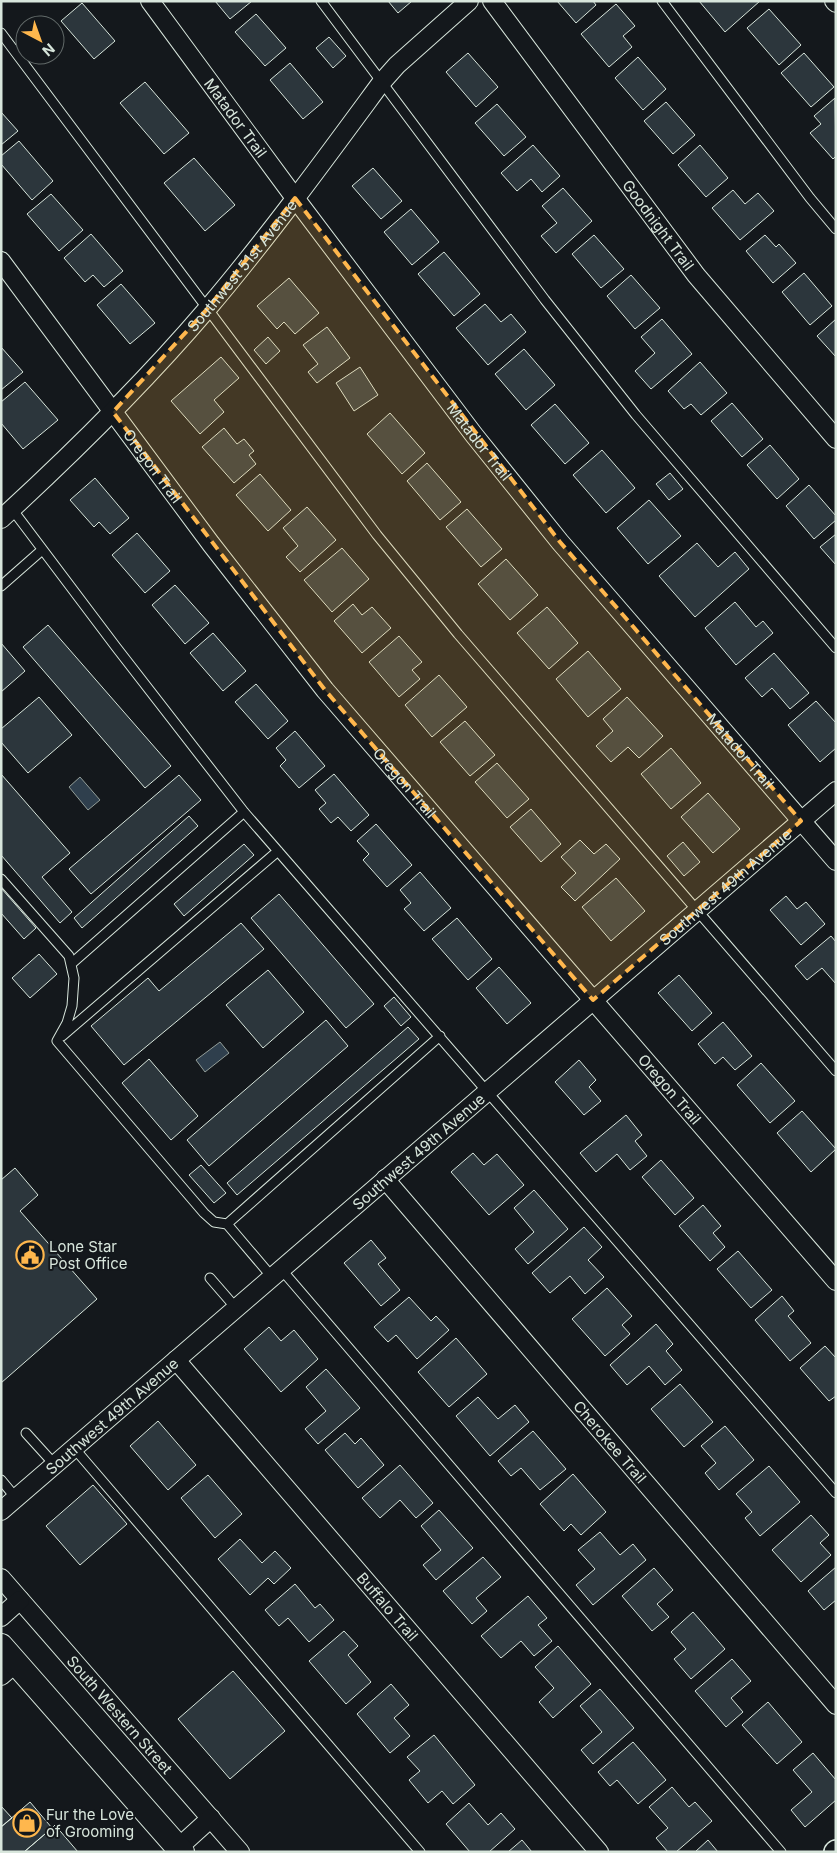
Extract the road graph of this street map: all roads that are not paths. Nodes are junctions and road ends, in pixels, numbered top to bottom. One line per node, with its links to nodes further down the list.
1 (150, 1): 8 (street, Matador Trail)
2 (321, 1): 7 (lane)
3 (469, 1): 7 (street, Southwest 51st Avenue)
4 (492, 1): 13 (street, Goodnight Trail)
5 (662, 1): 9 (lane)
6 (1, 33): 11 (lane)
7 (381, 83): 8 (street, Southwest 51st Avenue); 17 (lane)
8 (295, 198): 11 (street, Southwest 51st Avenue); 20 (street, Matador Trail)
9 (836, 228)
10 (1, 261): 12 (street, Oregon Trail)
11 (208, 308): 12 (street, Southwest 51st Avenue); 24 (lane)
12 (114, 412): 14 (street, Southwest 51st Avenue); 26 (street, Oregon Trail)
13 (836, 439)
14 (7, 514): 15 (lane)
15 (42, 550): 16 (lane); 19 (lane)
16 (1, 586)
17 (836, 648)
18 (836, 791): 20 (street, Southwest 49th Avenue)
19 (244, 812): 21 (lane); 25 (lane)
20 (801, 821): 22 (street, Matador Trail); 24 (street, Southwest 49th Avenue)
21 (278, 850): 27 (lane); 28 (lane)
22 (836, 861)
23 (1, 879): 25 (lane)
24 (697, 910): 26 (street, Southwest 49th Avenue); 29 (lane)
25 (71, 964): 28 (lane)
26 (593, 1000): 30 (street, Southwest 49th Avenue); 35 (street, Oregon Trail)
27 (440, 1036): 30 (lane); 32 (lane)
28 (57, 1041): 32 (lane)
29 (836, 1071)
30 (487, 1090): 31 (street, Southwest 49th Avenue); 42 (lane)
31 (385, 1179): 33 (street, Southwest 49th Avenue); 49 (street, Cherokee Trail)
32 (227, 1224): 33 (lane)
33 (276, 1273): 36 (street, Southwest 49th Avenue); 55 (lane)
34 (210, 1278): 36 (lane)
35 (836, 1281)
36 (236, 1308): 37 (street, Southwest 49th Avenue)
37 (176, 1360): 39 (street, Southwest 49th Avenue); 54 (street, Buffalo Trail)
38 (26, 1433): 40 (lane)
39 (74, 1448): 40 (street, Southwest 49th Avenue); 53 (lane)
40 (54, 1465): 43 (street, Southwest 49th Avenue)
41 (1, 1480): 43 (lane)
42 (836, 1493)
43 (16, 1498): 44 (street, Southwest 49th Avenue)
44 (1, 1511)
45 (1, 1578): 46 (street, South Western Street)
46 (20, 1600): 47 (street); 50 (street, South Western Street)
47 (1, 1617)
48 (6, 1662): 51 (main road)
49 (836, 1705)
50 (211, 1818): 51 (street); 52 (street, South Western Street)
51 (180, 1850)
52 (240, 1852)
53 (420, 1852)
54 (599, 1852)
55 (781, 1852)

